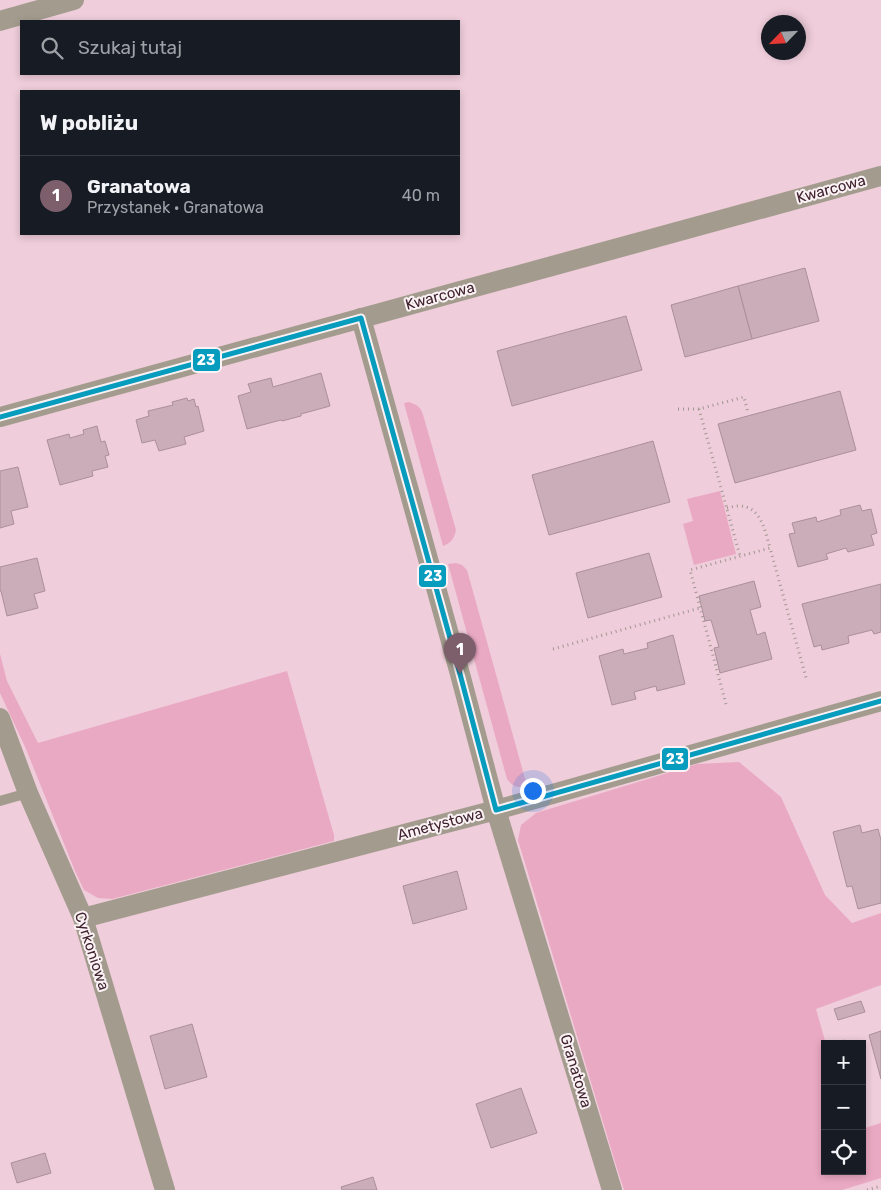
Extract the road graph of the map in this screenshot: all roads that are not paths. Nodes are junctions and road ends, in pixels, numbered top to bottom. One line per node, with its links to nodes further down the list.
1 (74, 0): 2 (street)
2 (0, 21)
3 (881, 176): 4 (street, Kwarcowa)
4 (360, 318): 5 (street, Kwarcowa); 10 (street, Granatowa)
5 (0, 417)
6 (881, 701): 10 (street, Ametystowa)
7 (0, 718): 8 (street, Cyrkoniowa)
8 (28, 793): 9 (lane); 11 (street, Cyrkoniowa)
9 (0, 801)
10 (496, 810): 11 (street, Ametystowa); 13 (street, Granatowa)
11 (83, 918): 12 (street, Cyrkoniowa)
12 (165, 1190)
13 (612, 1190)

